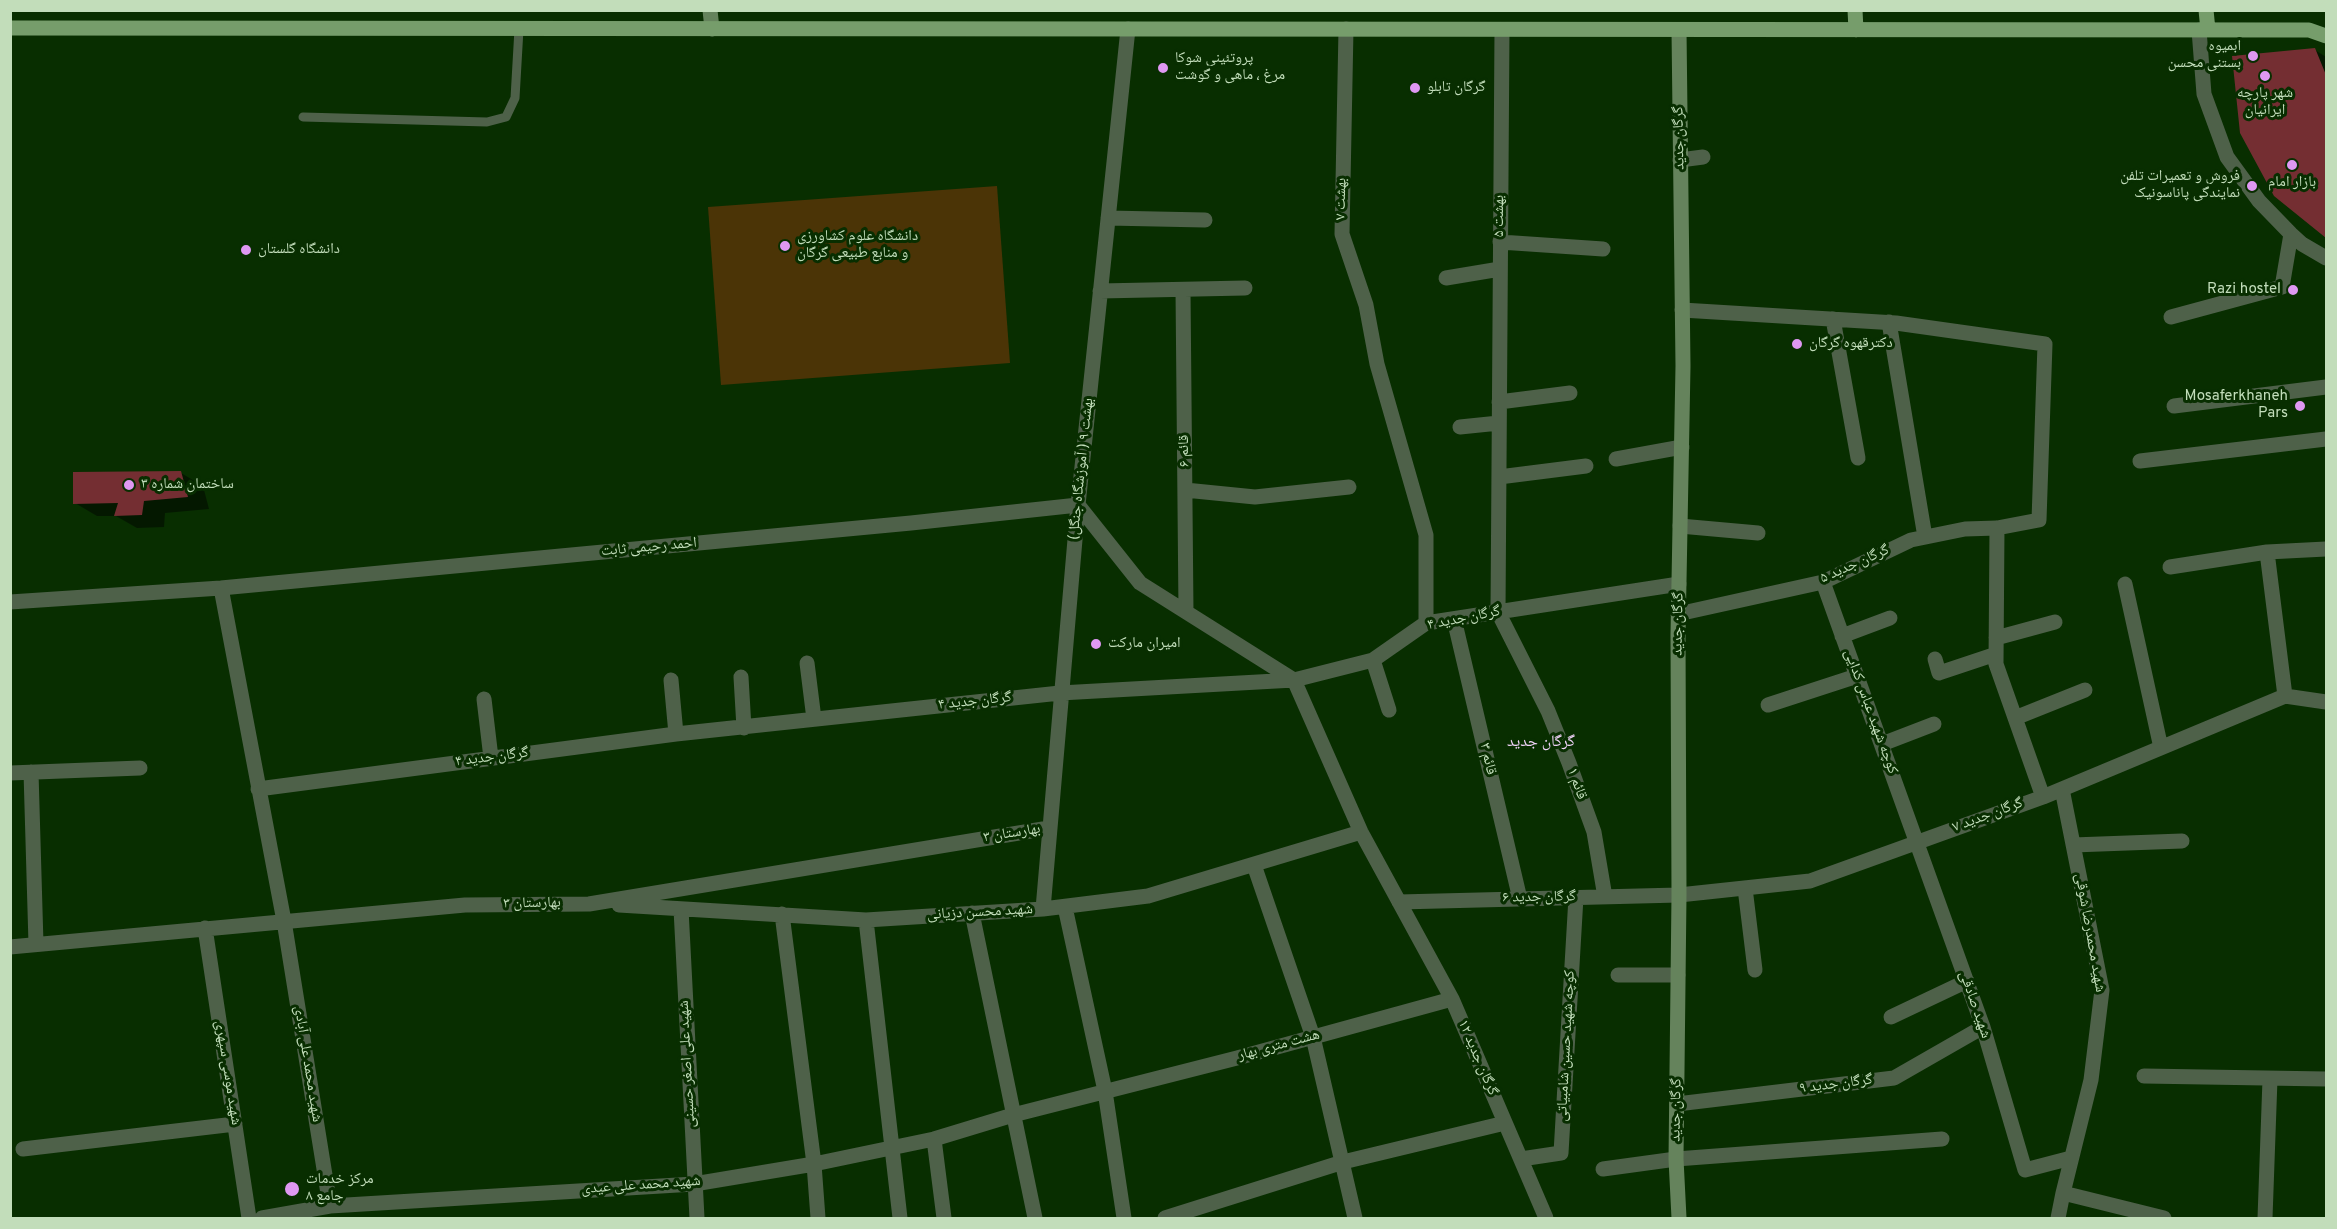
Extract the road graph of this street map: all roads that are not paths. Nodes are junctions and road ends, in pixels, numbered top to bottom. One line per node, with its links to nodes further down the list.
1 (710, 10): 6 (main road)
2 (1855, 10): 11 (main road)
3 (2206, 10): 12 (main road)
4 (10, 28): 5 (main road)
5 (519, 28): 6 (main road); 14 (lane)
6 (712, 29): 7 (main road)
7 (1128, 29): 8 (main road); 17 (street, بهشت ۹ ( آموزشگاه جنگل))
8 (1346, 29): 9 (main road); 66 (street, بهشت ۷)
9 (1502, 30): 10 (main road); 20 (street, بهشت ۵)
10 (1678, 30): 11 (main road); 16 (main road, گرگان جدید)
11 (1856, 30): 12 (main road)
12 (2204, 30): 13 (main road); 19 (street)
13 (2326, 36)
14 (303, 117)
15 (1703, 157): 16 (street)
16 (1680, 160): 28 (main road, گرگان جدید)
17 (1108, 218): 18 (street); 27 (street, بهشت ۹ ( آموزشگاه جنگل))
18 (1205, 220)
19 (2291, 234): 22 (street); 29 (street)
20 (1500, 242): 21 (street); 23 (street, بهشت ۵)
21 (1603, 249)
22 (2326, 258)
23 (1500, 269): 24 (street); 34 (street, بهشت ۵)
24 (1446, 278)
25 (1245, 288): 26 (street)
26 (1183, 290): 27 (street); 46 (street, قائم ۶)
27 (1100, 291): 47 (street, بهشت ۹ ( آموزشگاه جنگل))
28 (1682, 310): 30 (street); 39 (main road, گرگان جدید)
29 (2171, 317)
30 (1833, 319): 31 (street); 40 (street)
31 (1892, 322): 49 (street, گرگان جدید ۵); 51 (street)
32 (2326, 387): 35 (street)
33 (1570, 393): 34 (street)
34 (1499, 402): 36 (street, بهشت ۵)
35 (2174, 406)
36 (1499, 423): 37 (street); 44 (street, بهشت ۵)
37 (1460, 427)
38 (2326, 439): 42 (street)
39 (1682, 447): 41 (street); 48 (main road, گرگان جدید)
40 (1858, 458)
41 (1616, 459)
42 (2140, 461)
43 (1586, 466): 44 (street)
44 (1499, 477): 61 (street, بهشت ۵)
45 (1349, 487): 46 (street)
46 (1185, 490): 60 (street, قائم ۶)
47 (1078, 505): 58 (street, احمد رحیمی ثابت); 60 (street); 78 (street, بهشت ۹ ( آموزشگاه جنگل))
48 (1680, 526): 50 (street); 56 (main road, گرگان جدید)
49 (1997, 528): 51 (street, گرگان جدید ۵); 68 (street)
50 (1758, 533)
51 (1925, 537): 55 (street, گرگان جدید ۵)
52 (2326, 549): 53 (street)
53 (2267, 552): 54 (street); 79 (street)
54 (2170, 567)
55 (1822, 582): 62 (street, گرگان جدید ۵); 67 (street, کوچه شهید عباس کدایی)
56 (1679, 584): 61 (street, گرگان جدید ۴); 62 (main road, گرگان جدید)
57 (2125, 584): 90 (street)
58 (221, 588): 59 (street, احمد رحیمی ثابت); 95 (street, شهید محمد علی آبادی)
59 (10, 602)
60 (1186, 612): 76 (street)
61 (1498, 612): 63 (street, گرگان جدید ۴); 107 (street, ۱ قائم)
62 (1678, 614): 105 (main road, گرگان جدید)
63 (1454, 618): 66 (street, گرگان جدید ۴); 108 (street, ۳ قائم)
64 (1890, 618): 67 (street)
65 (2055, 622): 68 (street)
66 (1426, 623): 71 (street, گرگان جدید ۴)
67 (1842, 636): 73 (street, کوچه شهید عباس کدایی)
68 (1996, 638): 69 (street)
69 (1996, 654): 70 (street); 84 (street)
70 (1935, 659)
71 (1373, 660): 76 (street, گرگان جدید ۴); 83 (street)
72 (807, 663): 85 (street)
73 (1857, 676): 82 (street); 89 (street, کوچه شهید عباس کدایی)
74 (741, 677): 87 (street)
75 (671, 680): 88 (street)
76 (1294, 680): 78 (street, گرگان جدید ۴); 99 (street, گرگان جدید ۱۲)
77 (2085, 690): 84 (street)
78 (1060, 693): 85 (street, گرگان جدید ۴); 98 (street, بهشت ۹ ( آموزشگاه جنگل))
79 (2285, 696): 81 (street); 90 (street, گرگان جدید ۷)
80 (484, 699): 91 (street)
81 (2326, 702)
82 (1768, 705)
83 (1389, 710)
84 (2015, 718): 97 (street)
85 (814, 719): 87 (street, گرگان جدید ۴)
86 (1934, 724): 89 (street)
87 (744, 728): 88 (street, گرگان جدید ۴)
88 (676, 734): 91 (street, گرگان جدید ۴)
89 (1882, 744): 101 (street, کوچه شهید عباس کدایی)
90 (2160, 748): 96 (street, گرگان جدید ۷)
91 (491, 758): 95 (street, گرگان جدید ۴)
92 (140, 768): 93 (street)
93 (31, 772): 94 (street); 119 (street)
94 (10, 773)
95 (258, 789): 117 (street, شهید محمد علی آبادی)
96 (2062, 789): 97 (street, گرگان جدید ۷); 102 (street, شهید محمدرضا شوقی)
97 (2043, 797): 101 (street, گرگان جدید ۷)
98 (1049, 828): 110 (street, بهارستان ۳); 113 (street, بهشت ۹ ( آموزشگاه جنگل))
99 (1361, 832): 103 (street, شهید محسن دزیانی); 109 (street, گرگان جدید ۱۲)
100 (2182, 841): 102 (street)
101 (1917, 842): 104 (street, گرگان جدید ۷); 124 (street, شهید صادقی)
102 (2073, 845): 141 (street, شهید محمدرضا شوقی)
103 (1254, 866): 111 (street, شهید محسن دزیانی); 128 (street)
104 (1745, 888): 105 (street, گرگان جدید ۷); 121 (street)
105 (1679, 895): 107 (street, گرگان جدید ۶); 123 (main road, گرگان جدید)
106 (1576, 897): 107 (street, گرگان جدید ۶); 108 (street, گرگان جدید ۶); 143 (street, کوچه شهید حسین شامبیاتی)
107 (1605, 897)
108 (1520, 899): 109 (street, گرگان جدید ۶)
109 (1399, 902): 125 (street, گرگان جدید ۱۲)
110 (589, 904): 112 (street, شهید محسن دزیانی); 117 (street, بهارستان ۳)
111 (1065, 907): 113 (street, شهید محسن دزیانی); 132 (street)
112 (681, 909): 115 (street, شهید محسن دزیانی); 147 (street, شهید علی اصغر حسینی)
113 (1043, 909): 114 (street, شهید محسن دزیانی)
114 (972, 913): 116 (street, شهید محسن دزیانی); 134 (street)
115 (782, 914): 116 (street, شهید محسن دزیانی); 145 (street)
116 (866, 920): 139 (street)
117 (284, 921): 118 (street, بهارستان ۳); 149 (street, شهید محمد علی آبادی)
118 (205, 928): 119 (street, بهارستان ۳); 136 (street, شهید موسی سپهری)
119 (36, 944): 120 (street, بهارستان ۳)
120 (10, 947)
121 (1755, 970)
122 (1618, 975): 123 (street)
123 (1678, 975): 133 (main road, گرگان جدید)
124 (1967, 981): 126 (street); 127 (street, شهید صادقی)
125 (1452, 999): 128 (street, هشت متری بهار); 135 (street, گرگان جدید ۱۲)
126 (1891, 1017)
127 (1983, 1027): 133 (street, گرگان جدید ۹); 141 (street, شهید صادقی)
128 (1313, 1037): 132 (street, هشت متری بهار); 144 (street)
129 (2144, 1076): 130 (street)
130 (2270, 1079): 131 (street); 165 (street)
131 (2326, 1079)
132 (1105, 1091): 134 (street, هشت متری بهار); 158 (street)
133 (1677, 1104): 142 (main road, گرگان جدید)
134 (1013, 1115): 137 (street, شهید محمد علی عیدی); 157 (street)
135 (1505, 1123): 143 (street, گرگان جدید ۱۲); 144 (street)
136 (234, 1124): 140 (street); 151 (street, شهید موسی سپهری)
137 (934, 1139): 139 (street, شهید محمد علی عیدی); 156 (street)
138 (1942, 1139): 142 (street)
139 (893, 1146): 145 (street, شهید محمد علی عیدی); 155 (street)
140 (23, 1149)
141 (2072, 1158): 148 (street, شهید محمدرضا شوقی)
142 (1676, 1159): 146 (street); 162 (main road, گرگان جدید)
143 (1521, 1160): 161 (street, گرگان جدید ۱۲)
144 (1343, 1162): 159 (street); 160 (street)
145 (814, 1164): 147 (street, شهید محمد علی عیدی); 154 (street)
146 (1603, 1170)
147 (694, 1184): 149 (street, شهید محمد علی عیدی); 153 (street, شهید علی اصغر حسینی)
148 (2063, 1193): 150 (street); 163 (street, شهید محمدرضا شوقی)
149 (330, 1206): 152 (street, شهید محمد علی عیدی)
150 (2144, 1216): 164 (street)
151 (249, 1218)
152 (262, 1218)
153 (697, 1218)
154 (819, 1218)
155 (900, 1218)
156 (944, 1218)
157 (1035, 1218)
158 (1124, 1218)
159 (1165, 1218)
160 (1355, 1218)
161 (1546, 1218)
162 (1679, 1218)
163 (2058, 1218)
164 (2164, 1218)
165 (2265, 1218)

